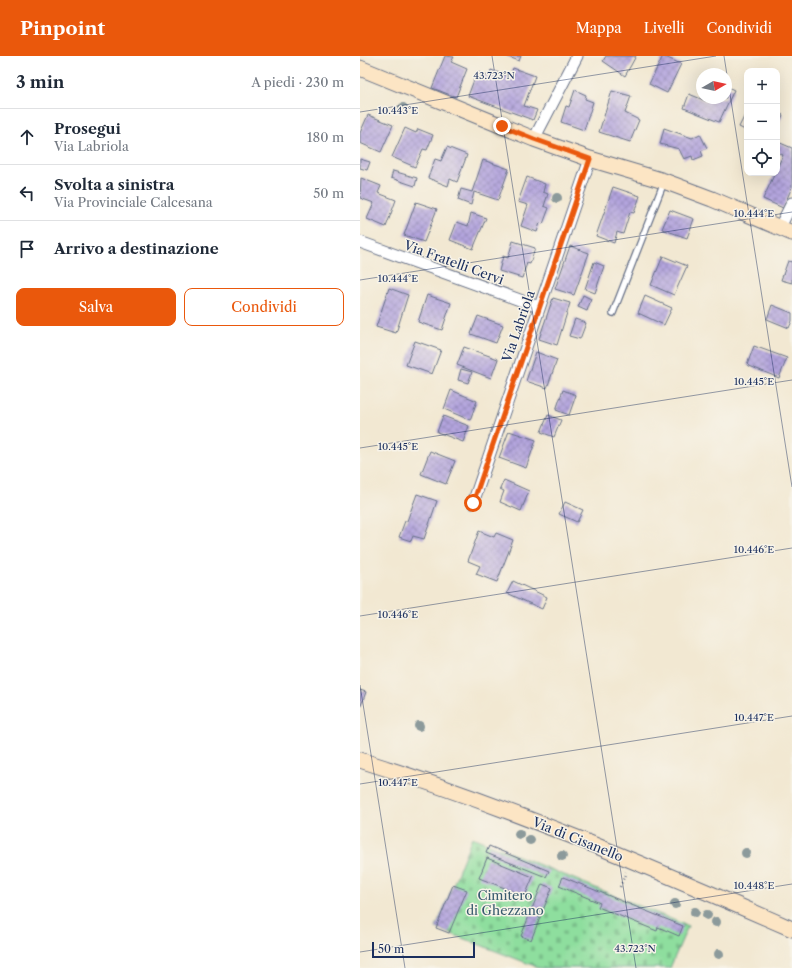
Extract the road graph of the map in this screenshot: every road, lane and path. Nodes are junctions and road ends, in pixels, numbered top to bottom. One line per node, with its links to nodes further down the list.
1 (577, 56): 3 (street)
2 (360, 68): 3 (main road)
3 (534, 139): 4 (main road)
4 (590, 159): 5 (main road); 9 (street, Via Labriola)
5 (664, 181): 7 (main road); 10 (lane)
6 (792, 203): 7 (street)
7 (786, 230)
8 (360, 242): 9 (street, Via Fratelli Cervi)
9 (539, 307): 11 (street, Via Labriola)
10 (613, 313)
11 (473, 503)
12 (360, 760): 13 (main road, Via di Cisanello)
13 (792, 929)

